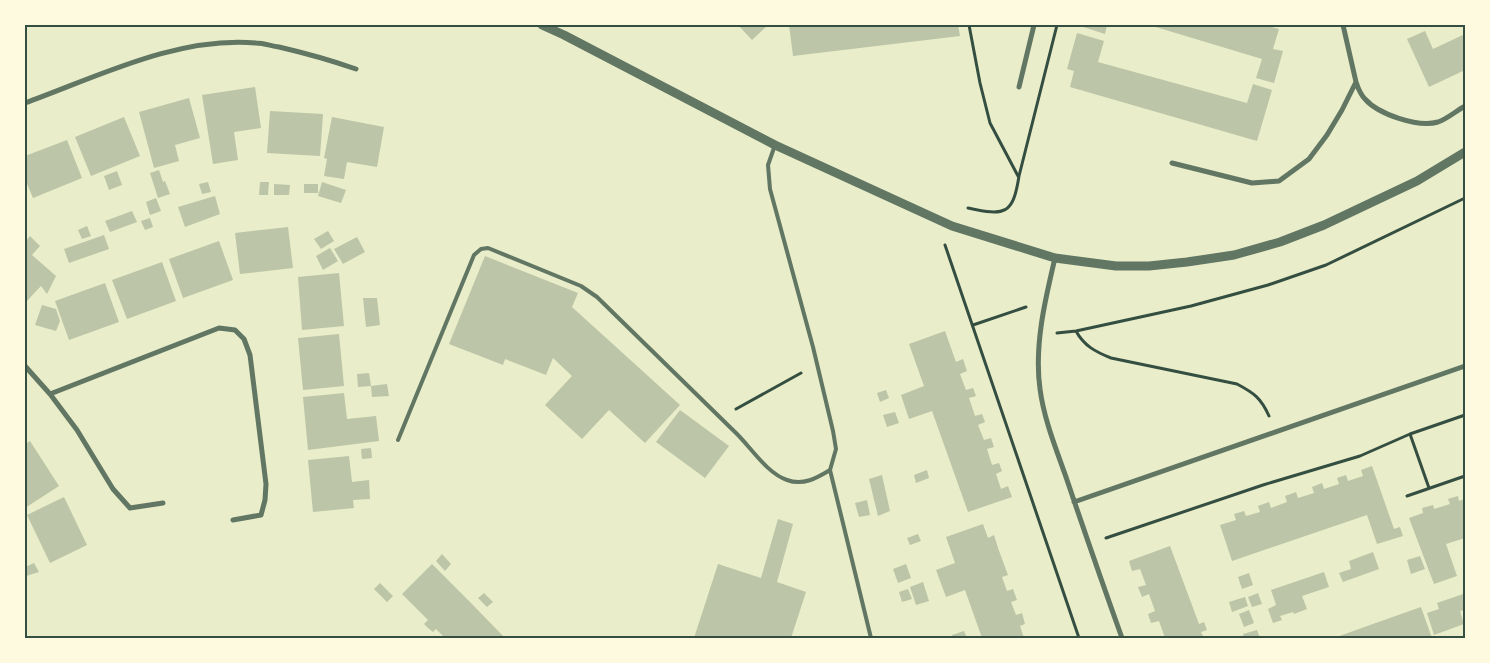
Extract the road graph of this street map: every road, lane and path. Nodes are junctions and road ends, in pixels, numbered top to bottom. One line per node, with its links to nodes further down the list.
1 (542, 25): 11 (street)
2 (970, 25): 14 (path)
3 (1034, 25): 8 (street)
4 (1057, 25): 14 (path)
5 (1343, 25): 7 (street)
6 (356, 68): 9 (street)
7 (1356, 82): 10 (street); 13 (street)
8 (1019, 87)
9 (25, 103)
10 (1465, 106)
11 (775, 145): 16 (street); 31 (lane)
12 (1465, 152): 17 (street)
13 (1172, 163)
14 (1019, 176): 16 (path)
15 (1465, 198): 20 (path)
16 (952, 226): 17 (street); 19 (path)
17 (1055, 258): 18 (street)
18 (1046, 300): 19 (path); 21 (street)
19 (973, 325): 40 (path)
20 (1076, 331): 21 (path); 28 (path)
21 (1041, 333): 35 (street)
22 (25, 366): 25 (street)
23 (1465, 366): 28 (street)
24 (802, 373): 26 (path)
25 (50, 394): 36 (street); 37 (street)
26 (743, 405)
27 (1465, 415): 29 (path)
28 (1275, 433): 35 (street)
29 (1410, 434): 33 (path); 38 (path)
30 (398, 440): 31 (lane)
31 (830, 470): 39 (lane)
32 (1465, 476): 33 (path)
33 (1429, 488): 34 (path)
34 (1407, 496)
35 (1074, 502): 41 (street)
36 (163, 503)
37 (233, 520)
38 (1108, 537)
39 (871, 638)
40 (1079, 638)
41 (1122, 638)

